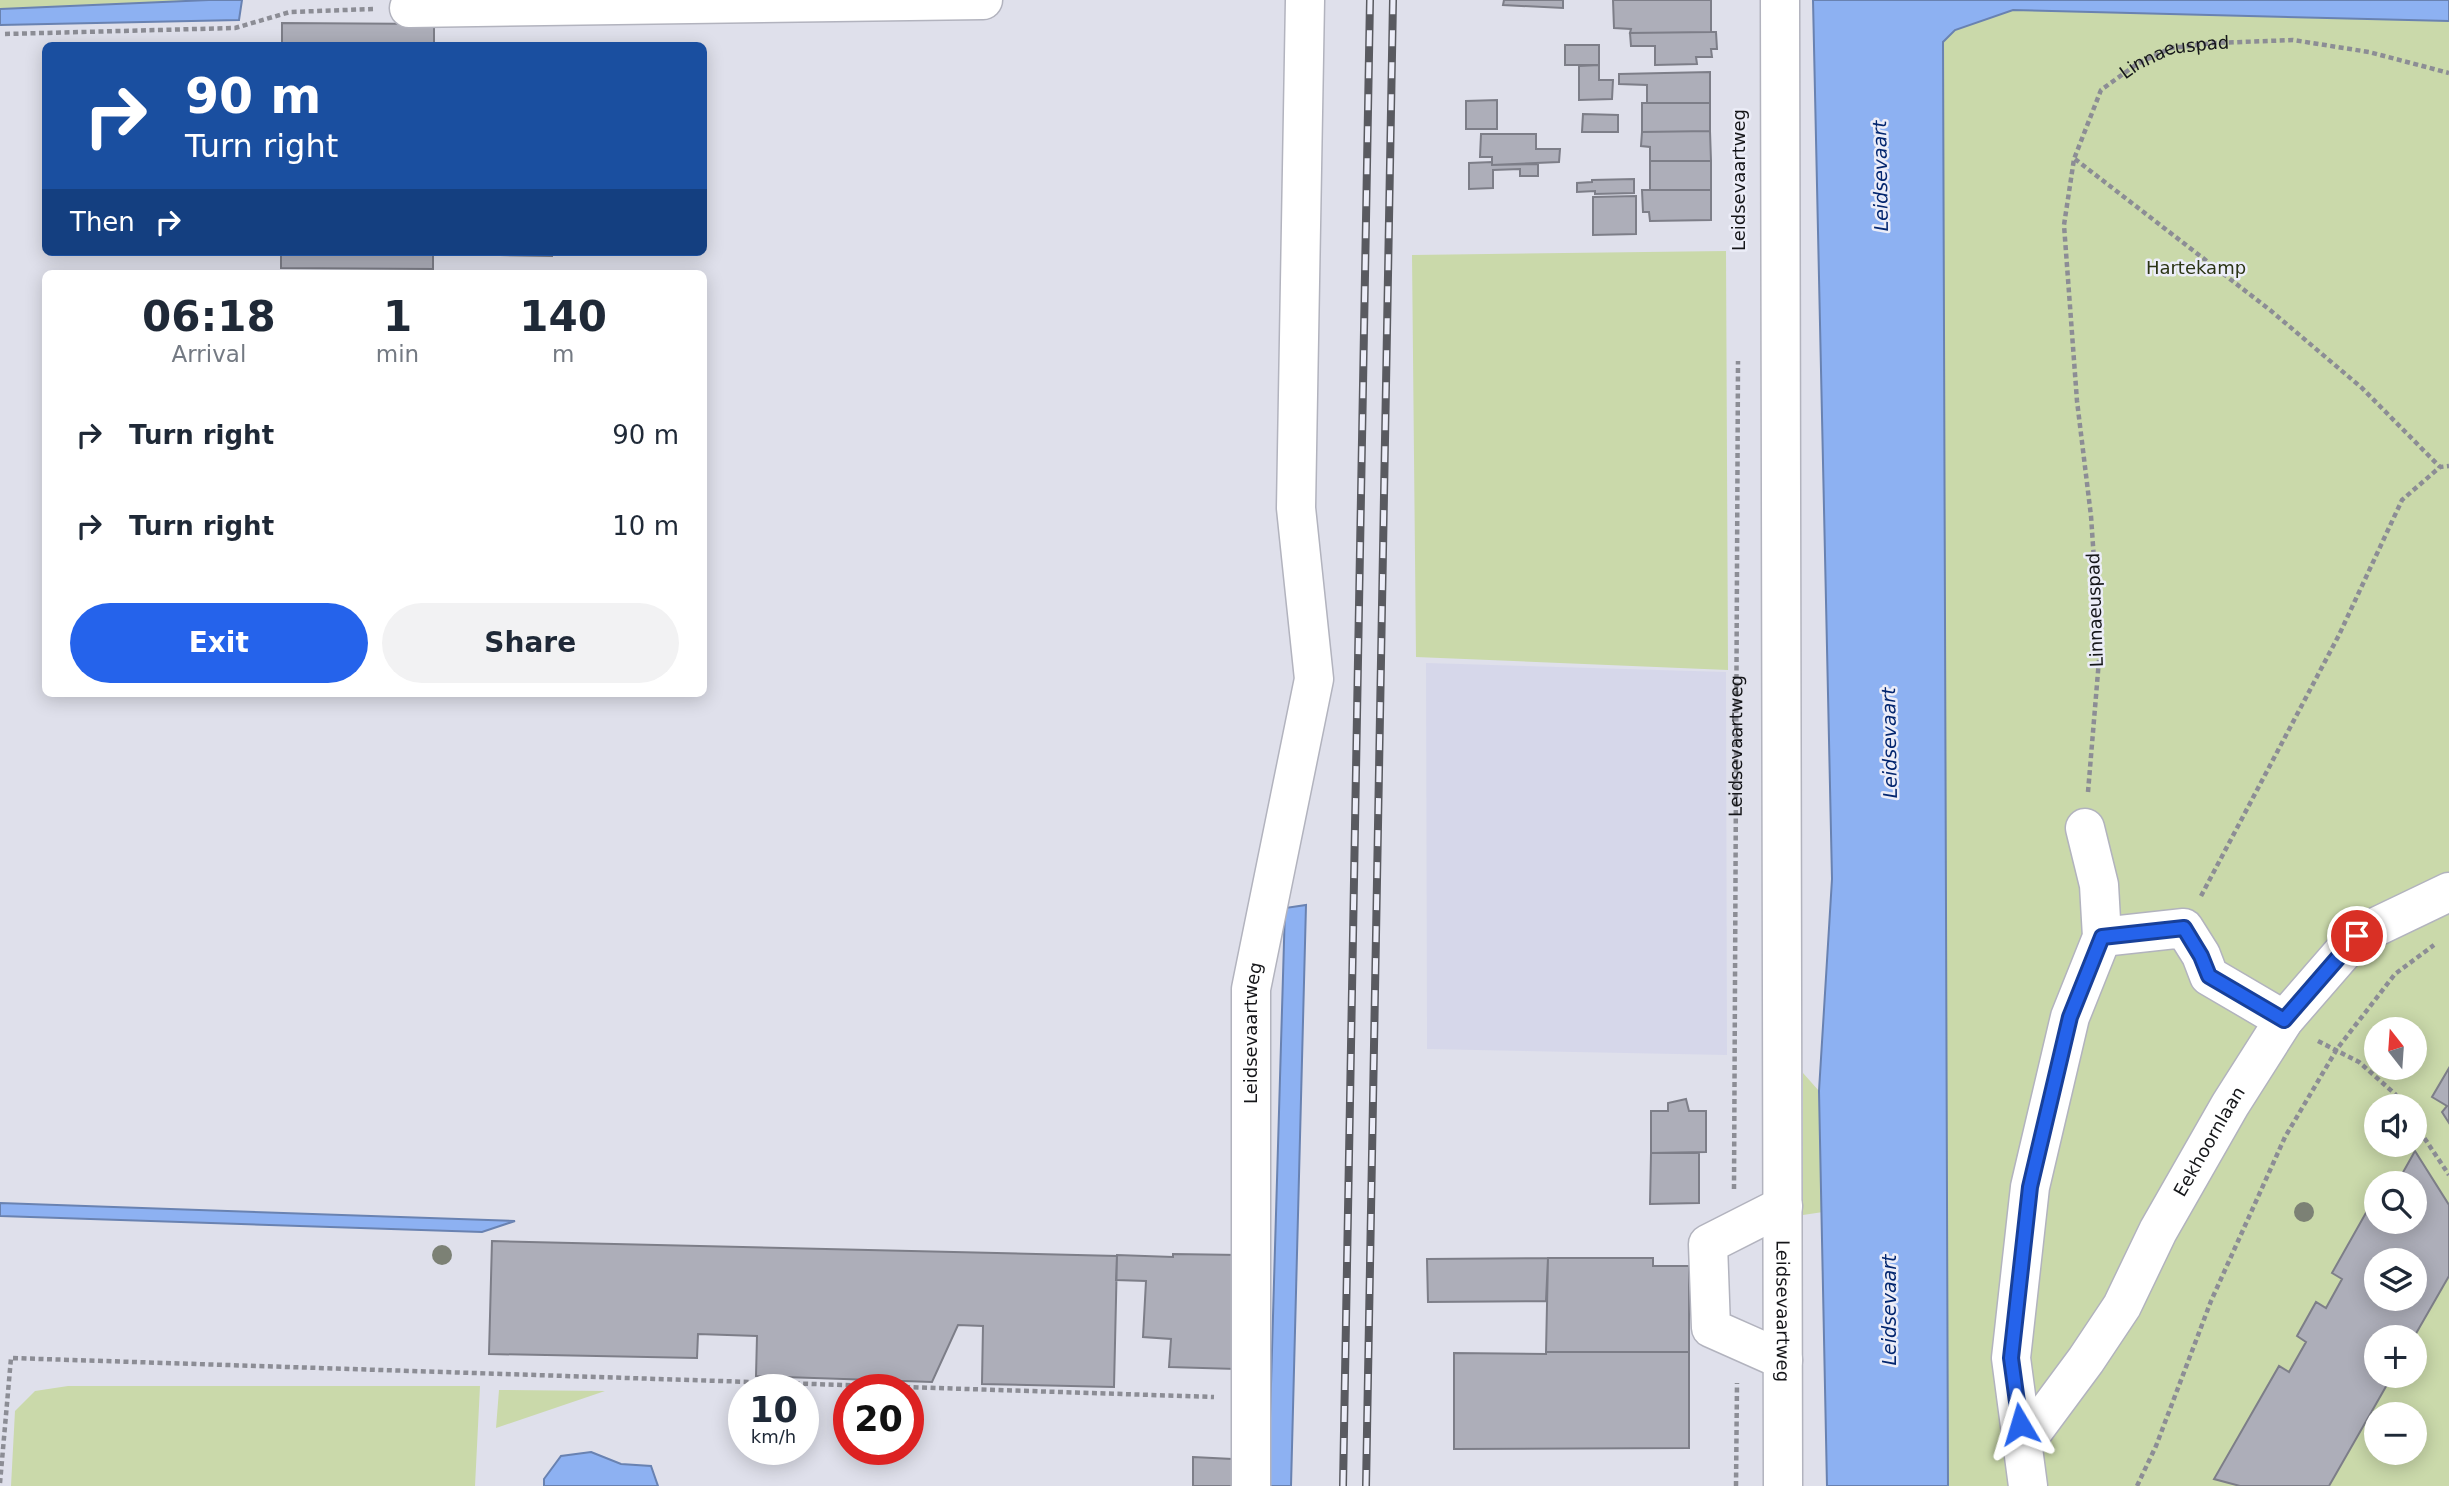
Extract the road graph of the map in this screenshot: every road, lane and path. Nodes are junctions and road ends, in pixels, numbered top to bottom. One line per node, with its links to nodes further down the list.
1 (983, 0): 4 (street)
2 (1306, 0): 25 (street, Leidsevaartweg)
3 (1780, 0): 21 (street, Leidsevaartweg)
4 (409, 8): 5 (path)
5 (5, 34)
6 (2449, 73): 7 (path, Linnaeuspad)
7 (2074, 159): 10 (path); 11 (path, Linnaeuspad)
8 (1738, 349): 22 (path, Leidsevaartweg)
9 (2449, 466): 10 (path)
10 (2440, 467): 13 (path)
11 (2085, 828): 14 (street)
12 (2449, 892): 16 (street, Eekhoornlaan)
13 (2184, 928): 14 (street); 16 (street)
14 (2102, 937): 26 (street)
15 (2438, 943): 17 (path)
16 (2284, 1020): 17 (path); 26 (street, Eekhoornlaan)
17 (2337, 1049): 18 (path); 32 (path)
18 (2395, 1094)
19 (2427, 1142): 20 (path)
20 (2449, 1175)
21 (1783, 1206): 22 (street); 24 (street, Leidsevaartweg)
22 (1746, 1224): 23 (street)
23 (1749, 1345): 24 (street); 29 (path, Leidsevaartweg)
24 (1783, 1360): 30 (street, Leidsevaartweg)
25 (1252, 1399): 27 (path); 28 (street, Leidsevaartweg)
26 (2023, 1445): 31 (street)
27 (0, 1483)
28 (1251, 1486)
29 (1736, 1486)
30 (1783, 1486)
31 (2028, 1486)
32 (2137, 1486)

